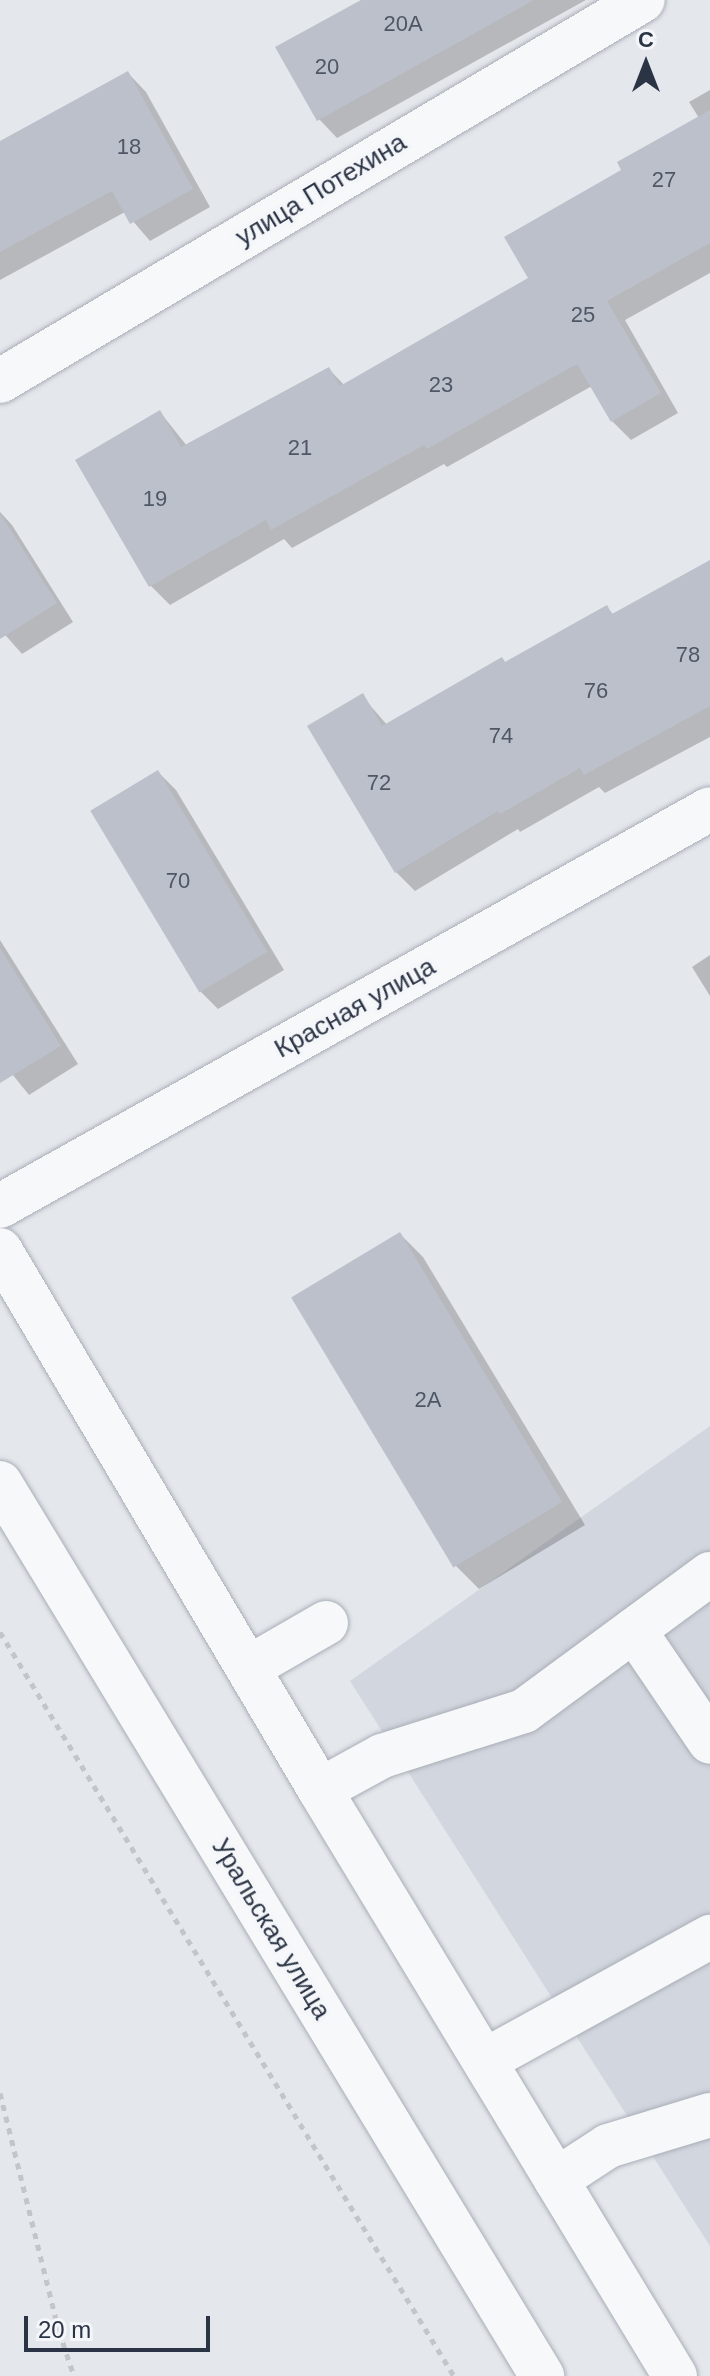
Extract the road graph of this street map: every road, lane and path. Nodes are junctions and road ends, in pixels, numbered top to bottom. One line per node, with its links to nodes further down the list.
1 (643, 0): 2 (street, улица Потехина)
2 (0, 381)
3 (710, 809): 4 (street, Красная улица)
4 (0, 1206)
5 (0, 1250): 11 (street)
6 (0, 1483): 21 (street, Уральская улица)
7 (710, 1574): 9 (street)
8 (326, 1623): 11 (street)
9 (634, 1630): 12 (street); 13 (street)
10 (0, 1632): 20 (path)
11 (248, 1668): 13 (street)
12 (710, 1742)
13 (320, 1790): 15 (street)
14 (710, 1937): 15 (street)
15 (486, 2060): 18 (street)
16 (0, 2093): 19 (path)
17 (710, 2115): 18 (street)
18 (556, 2180): 22 (street)
19 (74, 2376)
20 (454, 2376)
21 (542, 2376)
22 (675, 2376)

